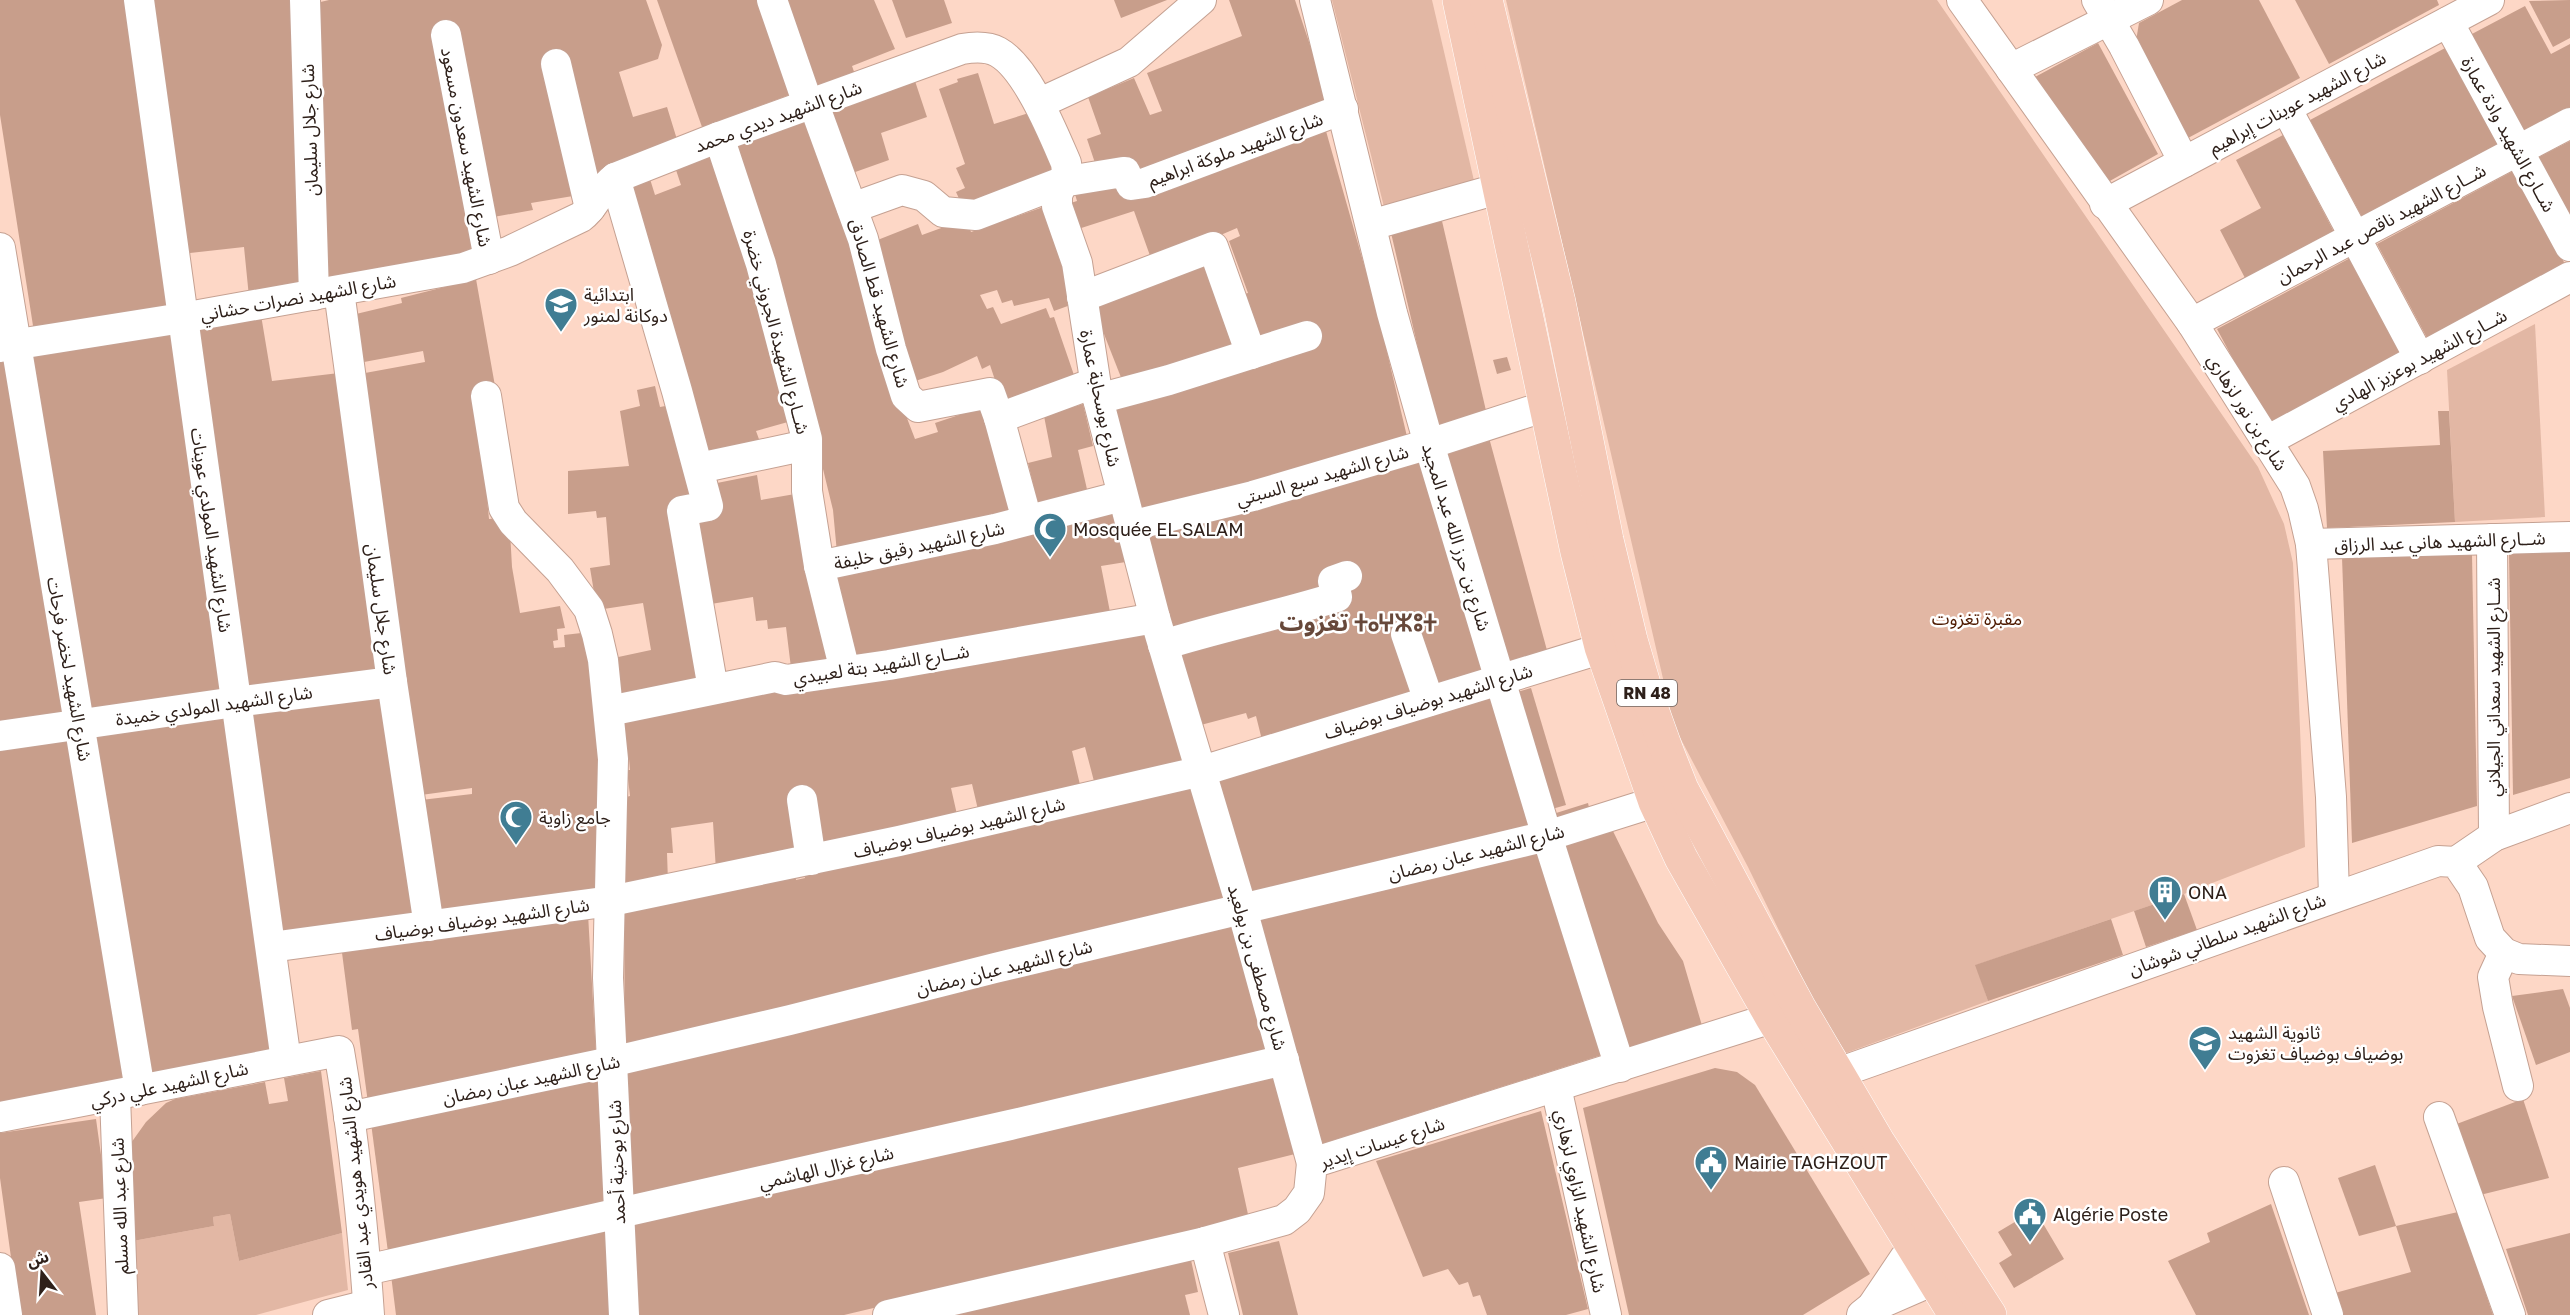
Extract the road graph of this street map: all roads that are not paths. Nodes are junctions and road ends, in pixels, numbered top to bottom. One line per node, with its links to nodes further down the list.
1 (139, 0): 39 (street, شارع الشهيد المولدي عوينات)
2 (305, 0): 37 (street, شارع جلال سليمان)
3 (772, 0): 17 (street, شارع الشهيد قط الصادق)
4 (1201, 0): 18 (street)
5 (1315, 0): 20 (street, شارع بن حرز الله عبد المجيد)
6 (1460, 0): 27 (highway, RN 48)
7 (1486, 0): 47 (highway, RN 48)
8 (1962, 0): 16 (street, شارع بن نور لزهاري)
9 (2148, 0): 11 (street)
10 (2489, 0): 12 (street, شارع الشهيد عوينات إبراهيم)
11 (2103, 10): 16 (street); 24 (street)
12 (2452, 13): 19 (street, شارع الشهيد عوينات إبراهيم); 23 (street, شــارع الشهيد وادة عمارة)
13 (446, 35): 35 (street, شارع الشهيد سعدون مسعود)
14 (987, 48): 17 (street, شارع الشهيد ديدي محمد); 18 (street, شارع بوسحابة عمارة)
15 (556, 64): 30 (street)
16 (2011, 69): 28 (street, شارع بن نور لزهاري)
17 (811, 103): 22 (street, شارع الشهيد ديدي محمد); 29 (street, شارع الشهيد قط الصادق)
18 (1040, 103): 26 (street, شارع بوسحابة عمارة)
19 (2286, 108): 24 (street, شارع الشهيد عوينات إبراهيم); 32 (street)
20 (1343, 109): 26 (street, شارع الشهيد ملوكة ابراهيم); 31 (street, شارع بن حرز الله عبد المجيد)
21 (2570, 123): 23 (street, شــارع الشهيد ناقص عبد الرحمان)
22 (719, 137): 25 (street, شارع الشهيد ديدي محمد); 52 (street, شــارع الشهيدة الجروني خضرة)
23 (2518, 150): 32 (street, شــارع الشهيد ناقص عبد الرحمان); 33 (street, شــارع الشهيد وادة عمارة)
24 (2184, 162): 28 (street, شارع الشهيد عوينات إبراهيم)
25 (615, 178): 30 (street, شارع الشهيد ديدي محمد); 53 (street)
26 (1062, 182): 29 (street); 38 (street, شارع بوسحابة عمارة)
27 (1501, 188): 31 (street); 48 (highway, RN 48)
28 (2105, 204): 40 (street, شارع بن نور لزهاري)
29 (852, 208): 49 (street, شارع الشهيد قط الصادق)
30 (588, 211): 35 (street, شارع الشهيد نصرات حشاني)
31 (1371, 225): 51 (street, شارع بن حرز الله عبد المجيد)
32 (2355, 236): 40 (street, شــارع الشهيد ناقص عبد الرحمان); 44 (street)
33 (2570, 246)
34 (0, 248): 42 (street, شارع الشهيد لخضر فرحات)
35 (489, 259): 37 (street, شارع الشهيد نصرات حشاني)
36 (2570, 277): 44 (street, شــارع الشهيد بوعزيز الهادي)
37 (326, 293): 39 (street, شارع الشهيد نصرات حشاني); 67 (street, شارع جلال سليمان)
38 (1082, 297): 43 (street); 45 (street, شارع بوسحابة عمارة)
39 (182, 318): 42 (street, شارع الشهيد نصرات حشاني); 70 (street, شارع الشهيد المولدي عوينات)
40 (2192, 323): 50 (street, شارع بن نور لزهاري)
41 (1307, 336): 43 (street)
42 (8, 345): 72 (street, شارع الشهيد لخضر فرحات)
43 (1251, 354): 45 (street)
44 (2420, 359): 50 (street, شــارع الشهيد بوعزيز الهادي)
45 (1096, 391): 49 (street); 54 (street, شارع بوسحابة عمارة)
46 (486, 396): 71 (street, شارع بوحنية أحمد)
47 (1580, 396): 48 (street, شارع الشهيد سبع السبتي); 64 (highway, RN 48)
48 (1547, 405): 51 (street, شارع الشهيد سبع السبتي); 64 (highway, RN 48)
49 (999, 418): 55 (street, شارع الشهيد قط الصادق)
50 (2267, 441): 59 (street, شارع بن نور لزهاري)
51 (1429, 444): 56 (street, شارع الشهيد سبع السبتي); 66 (street, شارع بن حرز الله عبد المجيد)
52 (807, 445): 53 (street); 60 (street, شــارع الشهيدة الجروني خضرة)
53 (699, 468): 68 (street)
54 (1122, 495): 55 (street, شارع الشهيد رقيق خليفة); 56 (street, شارع بوسحابة عمارة)
55 (1027, 520): 60 (street, شارع الشهيد رقيق خليفة)
56 (1130, 526): 62 (street, شارع بوسحابة عمارة)
57 (2570, 537): 58 (street, شــارع الشهيد هاني عبد الرزاق)
58 (2492, 539): 59 (street, شــارع الشهيد هاني عبد الرزاق); 79 (street, شــارع الشهيد سعداني الجيلاني)
59 (2311, 544): 82 (street, شارع بن نور لزهاري)
60 (819, 566): 65 (street, شــارع الشهيدة الجروني خضرة)
61 (1347, 576): 62 (street, شــارع الشهيد بتة لعبيدي)
62 (1159, 631): 65 (street, شــارع الشهيد بتة لعبيدي); 74 (street, شارع بوسحابة عمارة)
63 (1406, 634): 69 (street)
64 (1616, 644): 66 (street, شارع الشهيد بوضياف بوضياف); 76 (highway, RN 48); 89 (highway, RN 48)
65 (845, 671): 68 (street, شــارع الشهيد بتة لعبيدي)
66 (1500, 679): 69 (street, شارع الشهيد بوضياف بوضياف); 78 (street, شارع بن حرز الله عبد المجيد)
67 (392, 682): 70 (street, شارع الشهيد المولدي خميدة); 85 (street, شارع جلال سليمان)
68 (713, 689): 71 (street, شــارع الشهيد بتة لعبيدي)
69 (1429, 701): 74 (street, شارع الشهيد بوضياف بوضياف)
70 (235, 702): 72 (street, شارع الشهيد المولدي خميدة); 86 (street, شارع الشهيد المولدي عوينات)
71 (609, 711): 83 (street, شارع بوحنية أحمد)
72 (79, 724): 73 (street, شارع الشهيد المولدي خميدة); 98 (street, شارع الشهيد لخضر فرحات)
73 (0, 736)
74 (1202, 771): 80 (street, شارع الشهيد بوضياف بوضياف); 84 (street, شارع مصطفى بن بولعيد)
75 (802, 800): 80 (street)
76 (1655, 802): 78 (street, شارع الشهيد عبان رمضان); 89 (highway, RN 48)
77 (2570, 808): 79 (street)
78 (1547, 836): 84 (street, شارع الشهيد عبان رمضان); 94 (street, شارع بن حرز الله عبد المجيد)
79 (2494, 836): 81 (street)
80 (811, 860): 83 (street, شارع الشهيد بوضياف بوضياف)
81 (2456, 862): 82 (street, شارع الشهيد سلطاني شوشان); 87 (street)
82 (2334, 896): 95 (street, شارع الشهيد سلطاني شوشان)
83 (611, 902): 85 (street, شارع الشهيد بوضياف بوضياف); 93 (street, شارع بوحنية أحمد)
84 (1242, 909): 91 (street, شارع مصطفى بن بولعيد); 93 (street, شارع الشهيد عبان رمضان)
85 (429, 926): 86 (street, شارع الشهيد بوضياف بوضياف)
86 (271, 946): 92 (street, شارع الشهيد المولدي عوينات)
87 (2504, 953): 88 (street); 96 (street)
88 (2570, 962)
89 (1785, 1013): 94 (street, شارع عيسات إيدير); 95 (highway, RN 48); 106 (highway, RN 48)
90 (339, 1051): 92 (street, شارع الشهيد علي دركي); 99 (street, شارع الشهيد هويدي عبد القادر)
91 (1284, 1060): 102 (street, شارع مصطفى بن بولعيد); 104 (street, شارع غزال الهاشمي)
92 (286, 1061): 98 (street, شارع الشهيد علي دركي)
93 (611, 1062): 99 (street, شارع الشهيد عبان رمضان); 104 (street, شارع بوحنية أحمد)
94 (1620, 1067): 97 (street, شارع عيسات إيدير)
95 (1838, 1073): 106 (highway, RN 48)
96 (2518, 1086)
97 (1556, 1087): 102 (street, شارع عيسات إيدير); 118 (street, شارع الشهيد الزاوي لزهاري)
98 (128, 1093): 101 (street, شارع الشهيد علي دركي); 113 (street, شارع عبد الله مسلم)
99 (349, 1117): 108 (street, شارع الشهيد هويدي عبد القادر)
100 (2439, 1117): 122 (street)
101 (0, 1118)
102 (1312, 1163): 105 (street, شارع عيسات إيدير)
103 (2284, 1182): 121 (street)
104 (618, 1214): 108 (street, شارع غزال الهاشمي); 115 (street, شارع بوحنية أحمد)
105 (1205, 1242): 116 (street, شارع عيسات إيدير); 117 (street)
106 (1927, 1242): 109 (highway, RN 48); 111 (street)
107 (0, 1268): 112 (street)
108 (366, 1270): 110 (street, شارع الشهيد هويدي عبد القادر)
109 (1945, 1270): 111 (street); 119 (highway, RN 48); 120 (highway, RN 48)
110 (368, 1310): 114 (street)
111 (1867, 1311)
112 (7, 1315)
113 (123, 1315)
114 (328, 1315)
115 (624, 1315)
116 (888, 1315)
117 (1224, 1315)
118 (1606, 1315)
119 (1955, 1315)
120 (1990, 1315)
121 (2328, 1315)
122 (2510, 1315)

